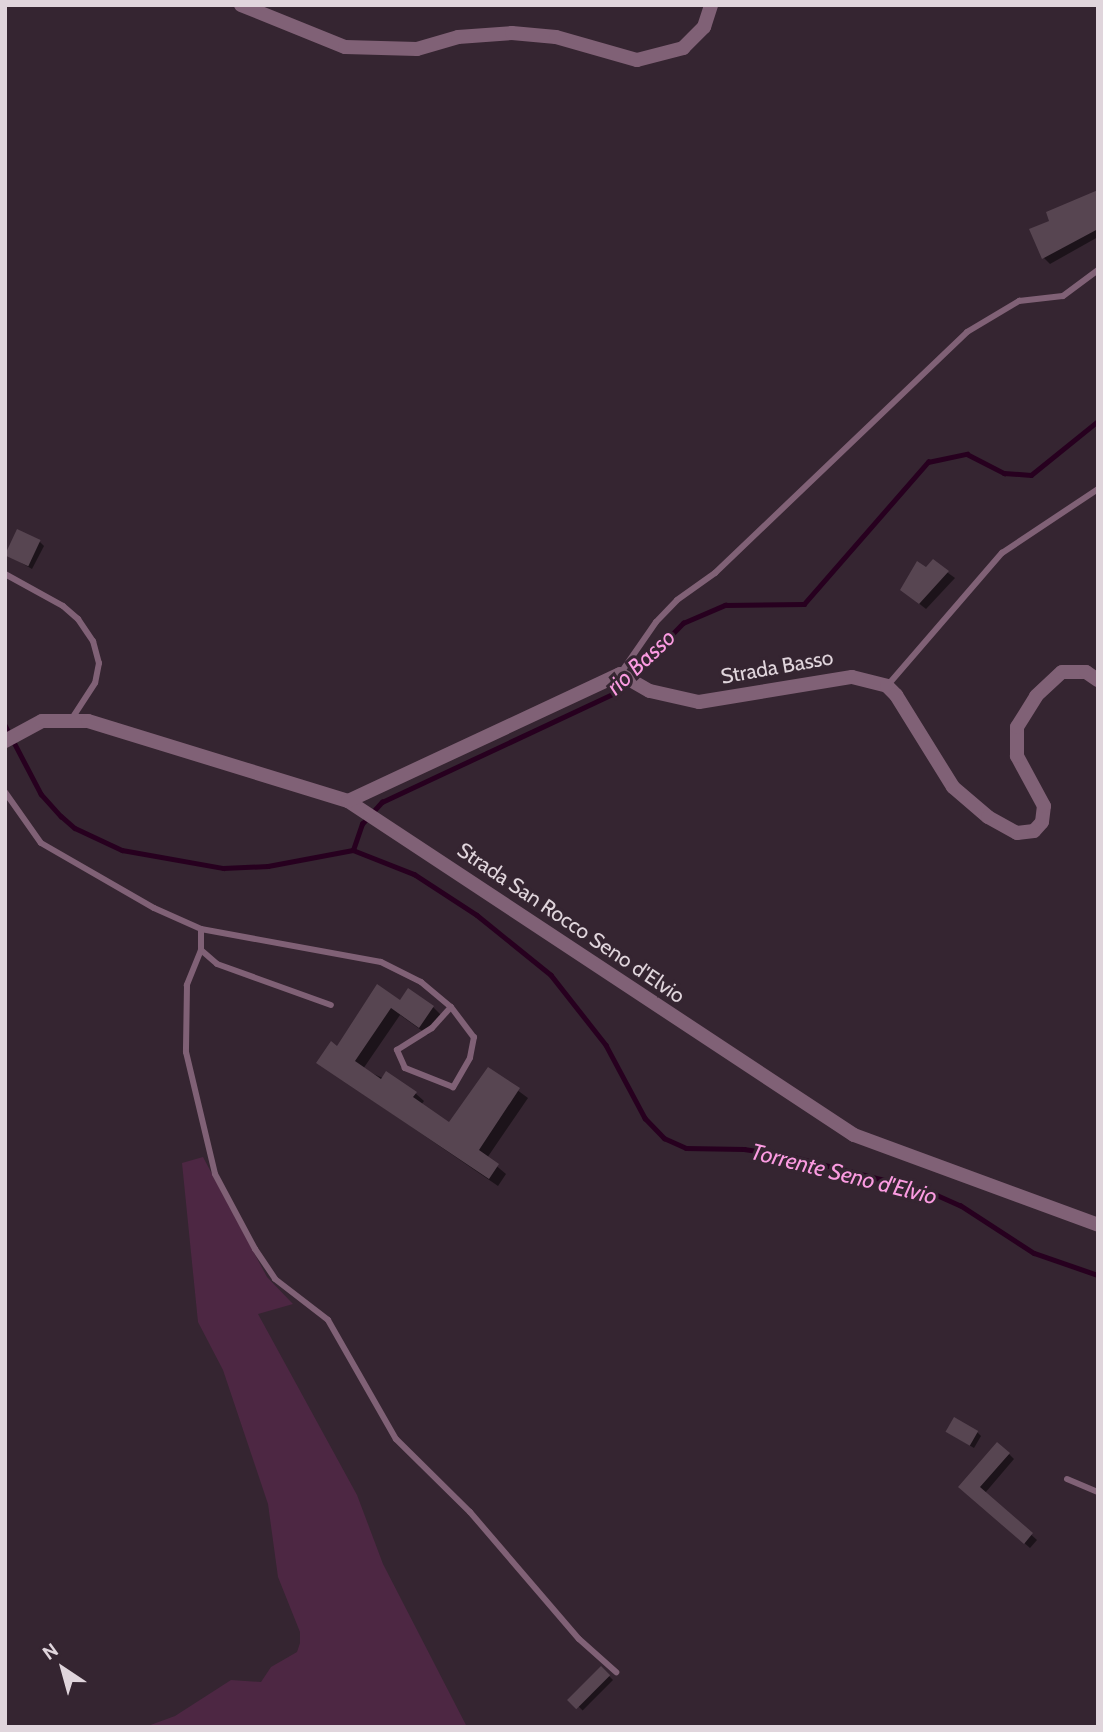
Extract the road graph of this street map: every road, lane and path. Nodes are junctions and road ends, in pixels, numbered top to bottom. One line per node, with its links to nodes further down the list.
1 (241, 5): 2 (street)
2 (711, 5)
3 (1098, 270): 6 (lane)
4 (1098, 489): 8 (lane)
5 (5, 574): 9 (lane)
6 (622, 676): 8 (street, Strada Basso); 12 (street)
7 (1098, 680): 8 (street)
8 (887, 686)
9 (65, 719): 10 (street); 12 (street, Strada San Rocco Seno d'Elvio)
10 (5, 741)
11 (5, 792): 13 (lane)
12 (348, 801): 17 (street, Strada San Rocco Seno d'Elvio)
13 (201, 929): 14 (lane); 16 (lane)
14 (201, 950): 15 (lane); 20 (lane)
15 (331, 1005)
16 (451, 1007): 16 (lane)
17 (1098, 1225)
18 (1067, 1479): 19 (lane)
19 (1098, 1492)
20 (616, 1672)

